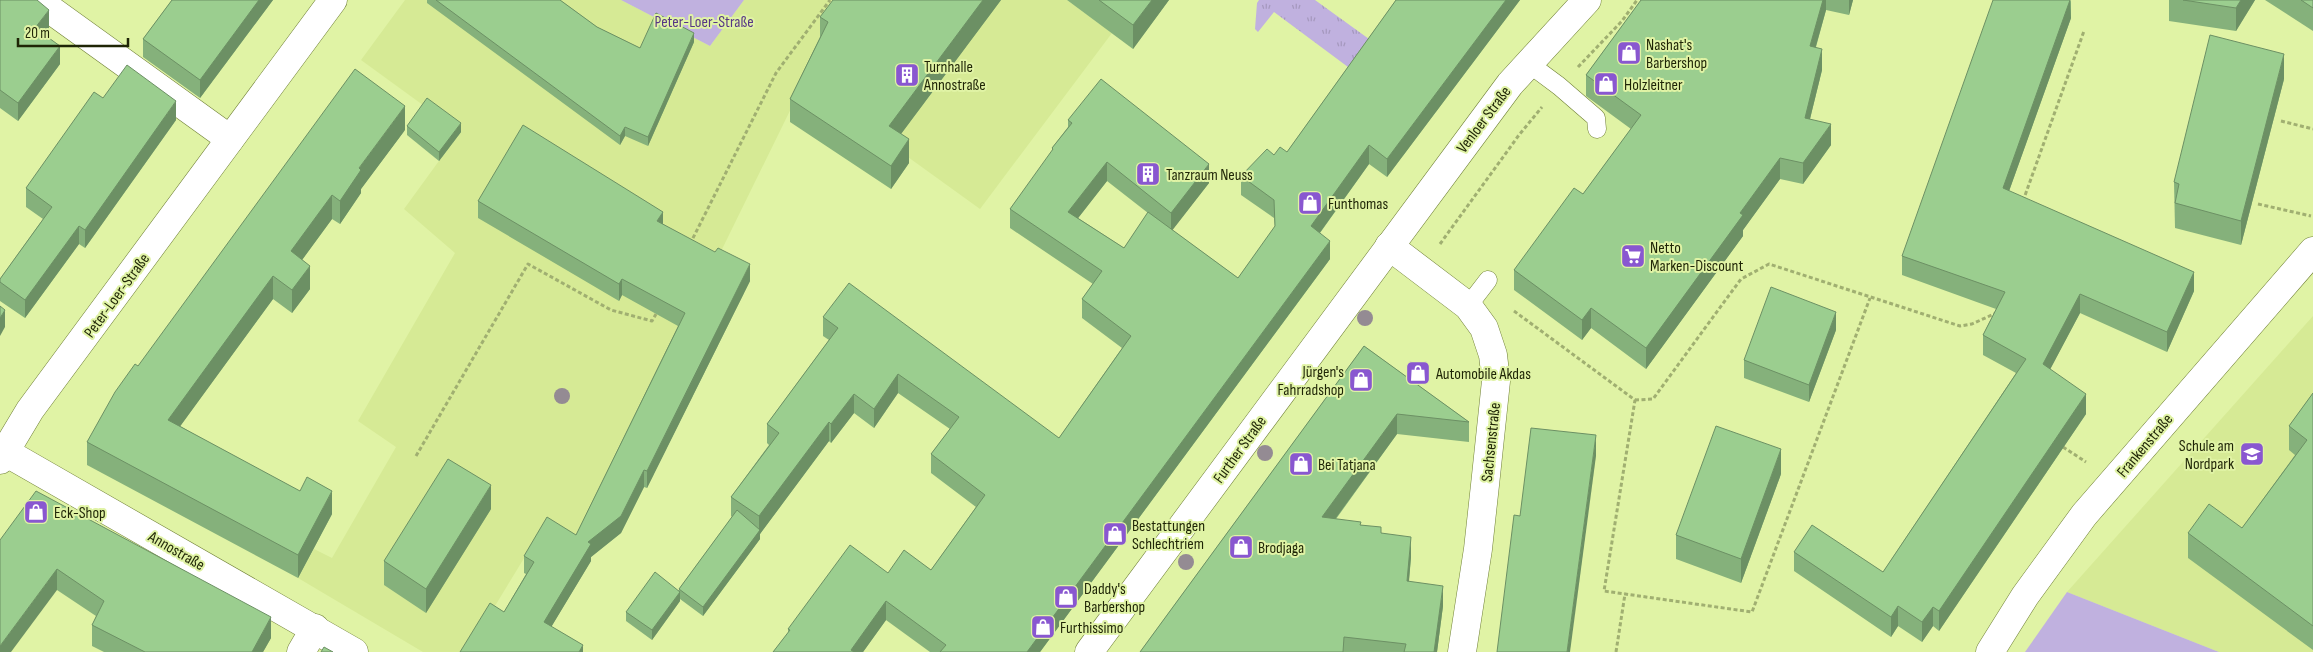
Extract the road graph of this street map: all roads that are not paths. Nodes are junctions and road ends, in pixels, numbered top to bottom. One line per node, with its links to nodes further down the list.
1 (37, 0): 6 (street)
2 (333, 0): 6 (street, Peter-Loer-Straße)
3 (1587, 0): 4 (street, Venloer Straße)
4 (1528, 63): 5 (lane); 7 (street, Venloer Straße)
5 (1597, 130)
6 (230, 139): 9 (street, Peter-Loer-Straße)
7 (1389, 246): 13 (street, Further Straße); 14 (street, Sachsenstraße)
8 (2313, 251): 15 (street, Frankenstraße)
9 (2, 454): 10 (street, Annostraße)
10 (315, 628): 11 (street); 12 (street, Annostraße)
11 (300, 652)
12 (354, 652)
13 (1089, 652)
14 (1462, 652)
15 (1990, 652)

